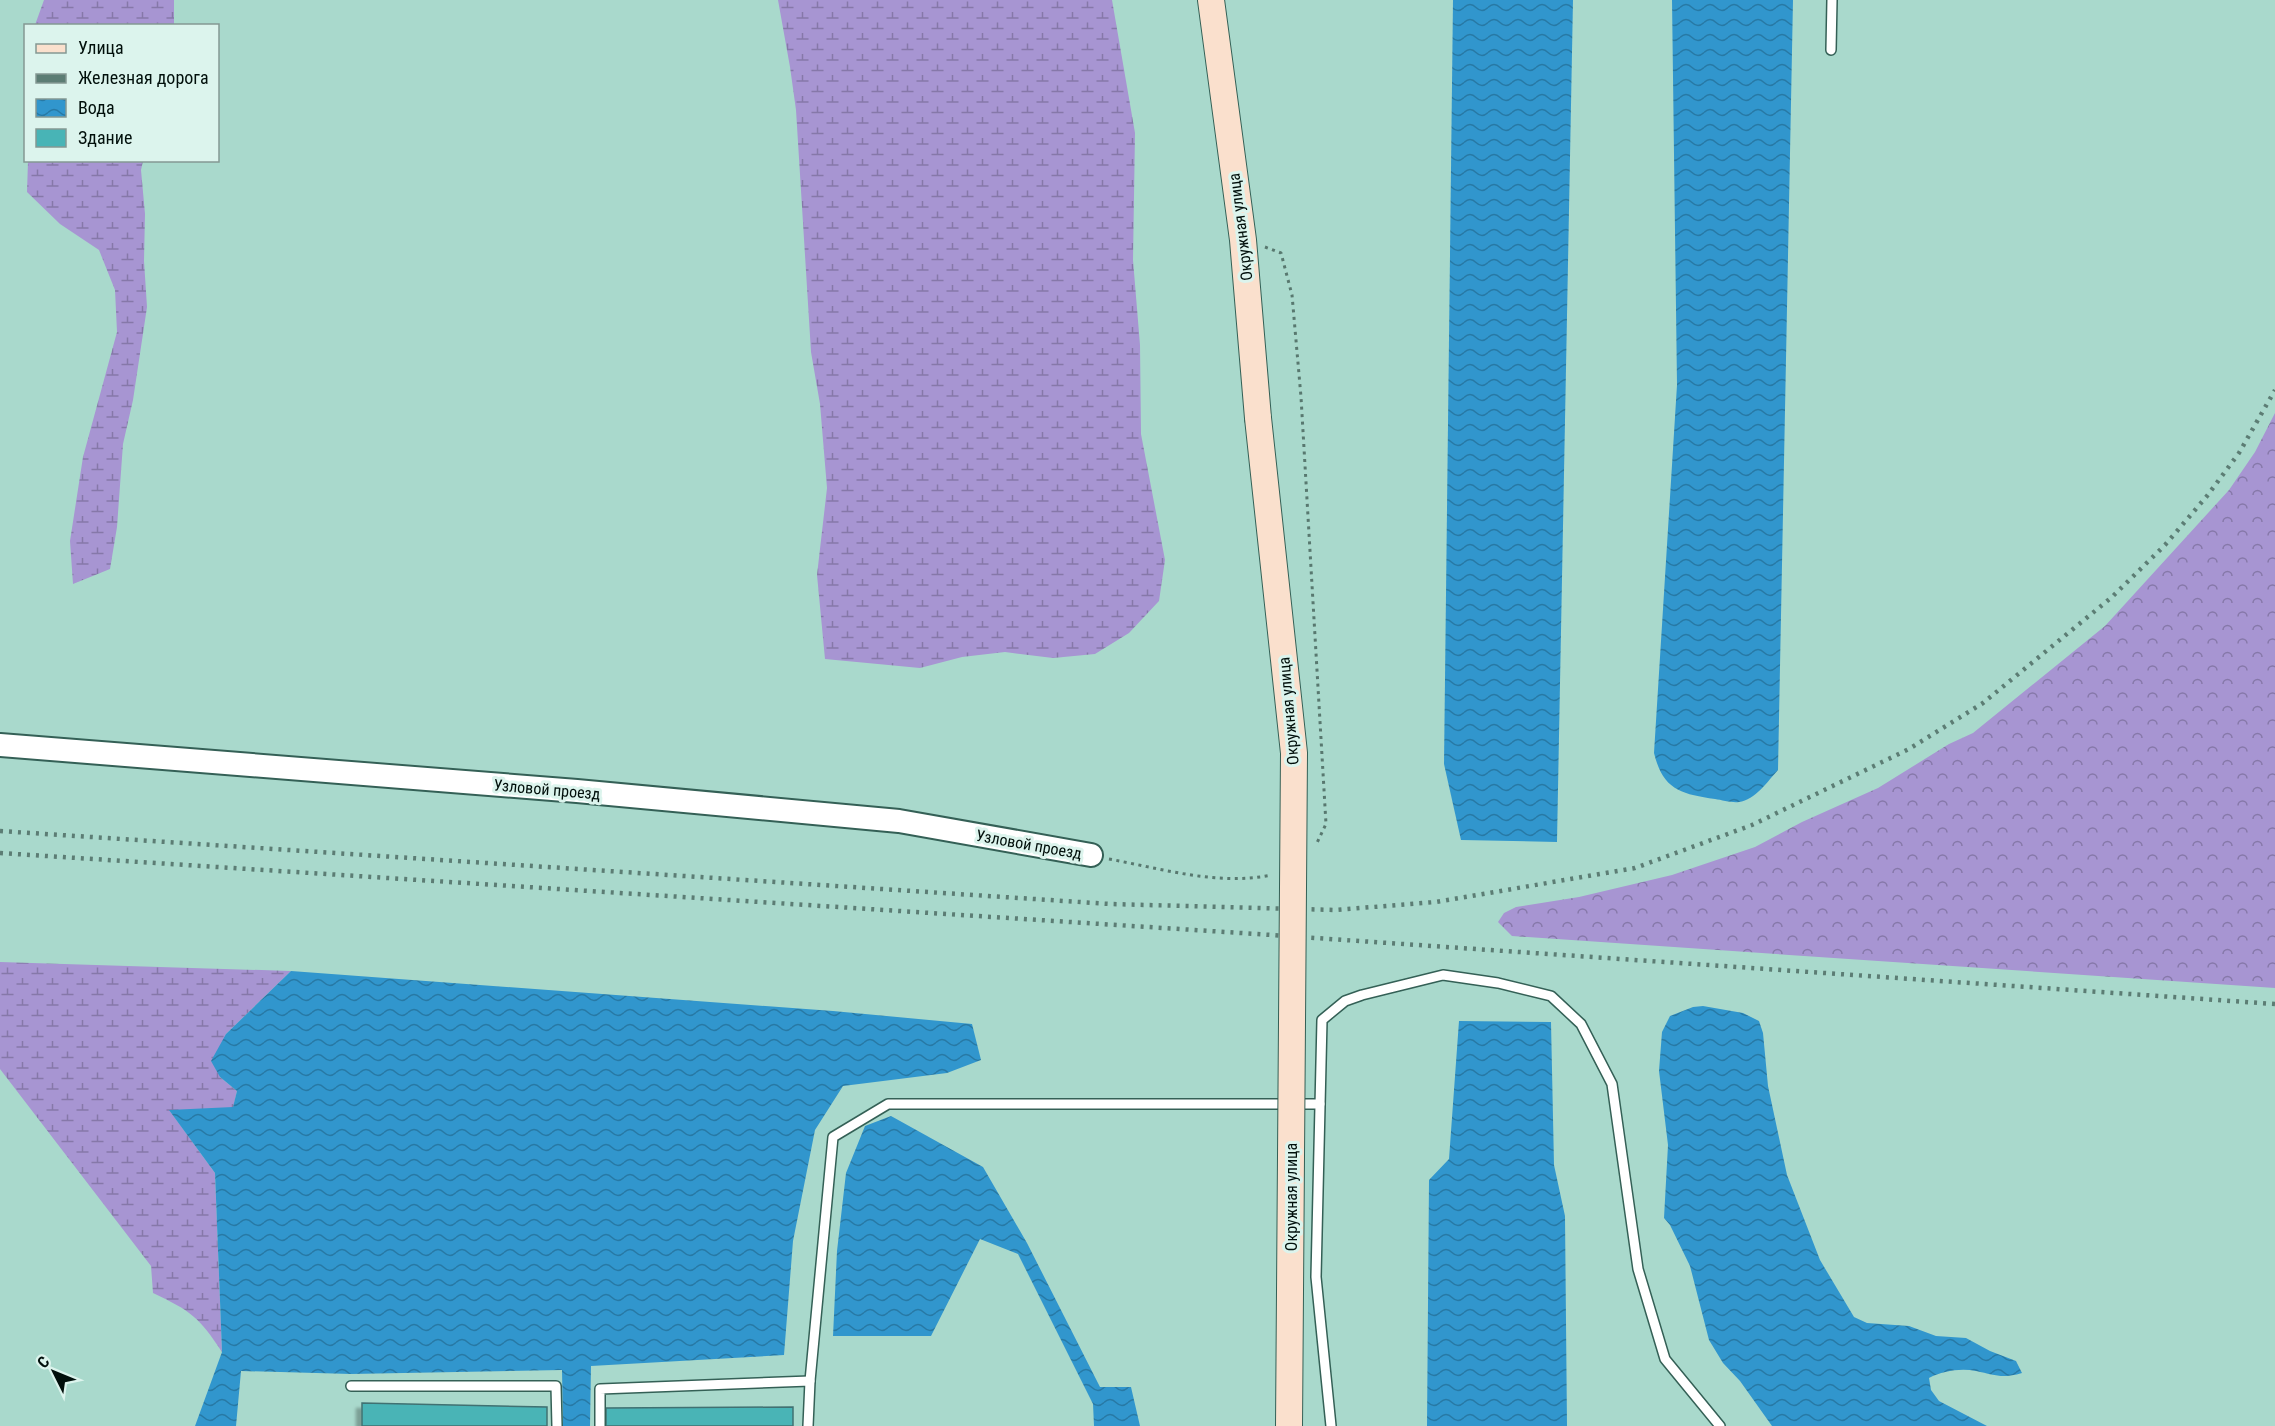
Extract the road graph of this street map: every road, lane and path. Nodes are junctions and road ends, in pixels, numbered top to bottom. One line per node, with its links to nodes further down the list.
1 (1211, 0): 12 (main road, Окружная улица, bridge)
2 (1832, 0): 3 (lane)
3 (1831, 50)
4 (0, 745): 5 (street, Узловой проезд)
5 (1091, 855)
6 (1320, 1104): 7 (lane); 13 (lane); 14 (lane)
7 (810, 1382): 10 (lane); 11 (lane)
8 (351, 1386): 9 (lane)
9 (556, 1426)
10 (600, 1426)
11 (808, 1426)
12 (1289, 1426)
13 (1331, 1426)
14 (1720, 1426)

